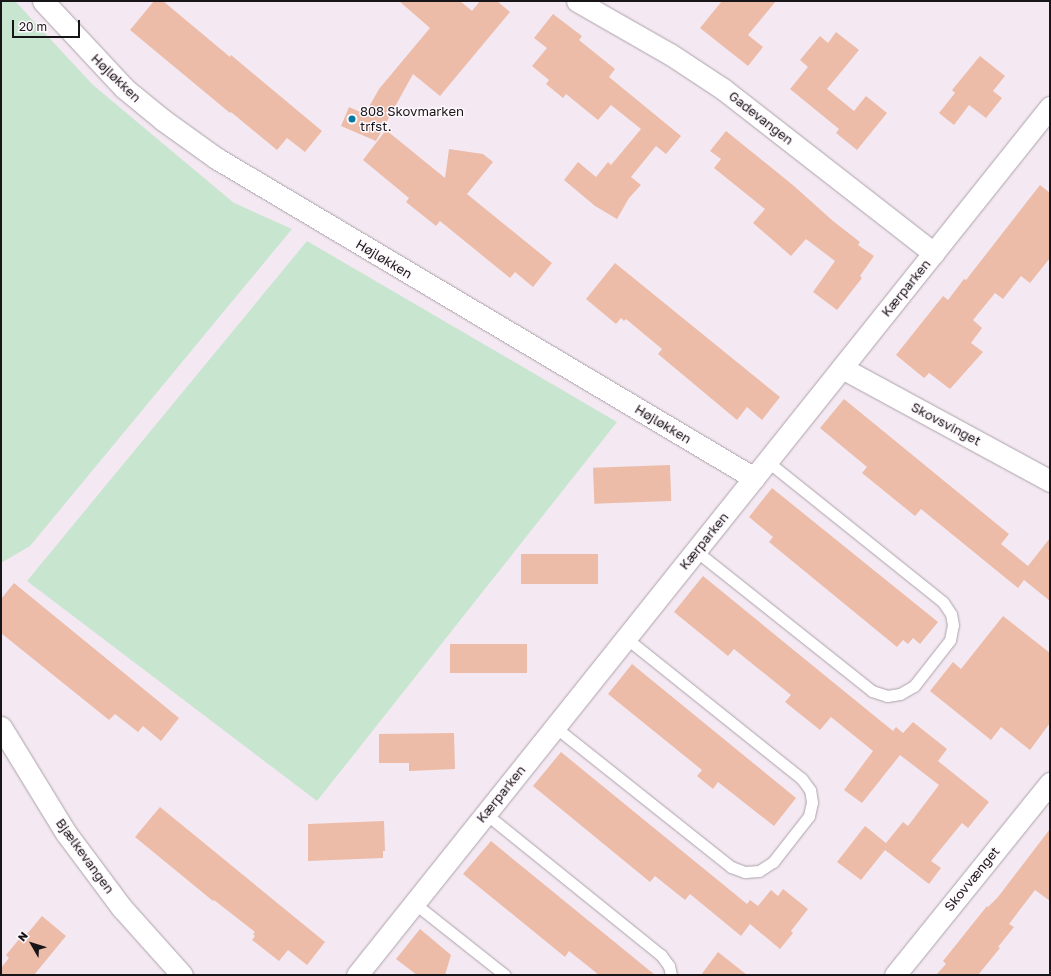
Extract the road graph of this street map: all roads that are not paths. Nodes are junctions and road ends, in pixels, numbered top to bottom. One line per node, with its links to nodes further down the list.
1 (43, 1): 7 (street, Højløkken)
2 (577, 1): 4 (street, Gadevangen)
3 (1050, 107): 4 (street, Kærparken)
4 (934, 253): 5 (street, Kærparken)
5 (842, 368): 6 (street, Kærparken); 8 (street, Skovsvinget)
6 (768, 462): 7 (street, Kærparken); 9 (lane)
7 (754, 478): 9 (street, Kærparken)
8 (1050, 481)
9 (696, 551): 10 (street, Kærparken)
10 (626, 638): 12 (street, Kærparken); 12 (lane)
11 (1, 726): 16 (street, Bjælkevangen)
12 (555, 727): 14 (street, Kærparken)
13 (1050, 783): 20 (street, Skovvænget)
14 (486, 814): 15 (street, Kærparken); 19 (lane)
15 (414, 903): 17 (street, Kærparken); 18 (lane)
16 (182, 975)
17 (358, 975)
18 (505, 975)
19 (671, 975)
20 (895, 975)

